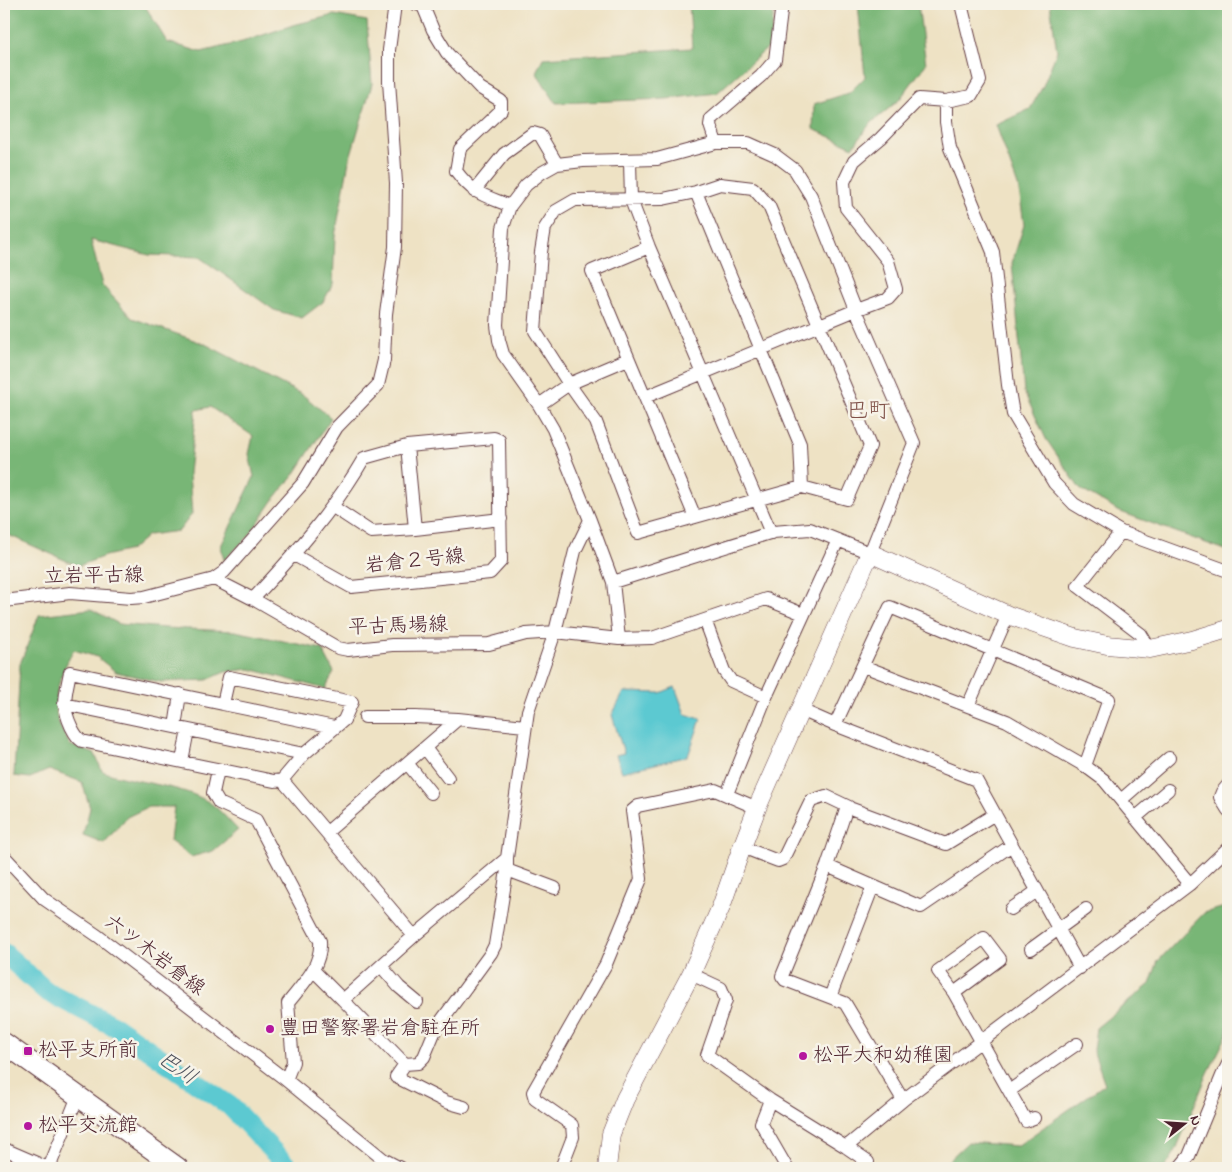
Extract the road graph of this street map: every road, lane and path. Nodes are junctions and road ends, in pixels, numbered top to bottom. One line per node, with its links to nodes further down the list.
1 (395, 4): 36 (street)
2 (416, 4): 9 (street)
3 (961, 4): 5 (street)
4 (781, 12): 6 (street)
5 (946, 100): 14 (street); 30 (street)
6 (716, 143): 7 (street); 14 (street)
7 (630, 161): 8 (street); 11 (street)
8 (557, 164): 9 (street); 12 (street)
9 (474, 191): 12 (street)
10 (696, 192): 11 (street); 15 (street); 16 (street)
11 (631, 200): 13 (street); 19 (street)
12 (510, 206): 21 (street)
13 (649, 247): 17 (street); 18 (street)
14 (856, 310): 15 (street); 33 (street)
15 (818, 325): 16 (street); 23 (street)
16 (761, 349): 18 (street); 23 (street)
17 (628, 359): 19 (street); 20 (street)
18 (702, 373): 20 (street); 24 (street)
19 (569, 384): 21 (street); 26 (street)
20 (645, 397): 26 (street)
21 (539, 405): 28 (street)
22 (407, 446): 25 (street); 27 (street, 岩倉２号線); 29 (street)
23 (802, 486): 24 (street)
24 (756, 499): 26 (street); 31 (street)
25 (333, 507): 29 (street); 34 (street)
26 (695, 517)
27 (501, 518): 29 (street); 34 (street, 岩倉２号線)
28 (590, 520): 37 (street); 44 (street)
29 (416, 529)
30 (1121, 532): 35 (street); 46 (street)
31 (771, 533): 32 (street); 37 (street)
32 (838, 540): 33 (street); 40 (street)
33 (870, 552): 41 (street); 54 (street)
34 (294, 555): 38 (street)
35 (1228, 571)
36 (214, 579): 38 (street, 平古馬場線); 39 (street, 立岩平古線)
37 (613, 582): 45 (street)
38 (253, 599): 44 (street, 平古馬場線)
39 (4, 601)
40 (803, 614): 42 (street, 平古馬場線); 50 (street)
41 (1008, 615): 46 (street); 47 (street)
42 (704, 620): 45 (street, 平古馬場線); 50 (street)
43 (1228, 629): 46 (street)
44 (555, 632): 45 (street, 平古馬場線); 58 (street)
45 (619, 639)
46 (1150, 649)
47 (992, 651): 48 (street); 53 (street); 66 (street)
48 (863, 666): 53 (street); 57 (street)
49 (180, 694): 51 (street); 52 (street); 60 (street)
50 (766, 697): 73 (street)
51 (64, 704): 60 (street); 64 (street)
52 (223, 704): 59 (street); 59 (street)
53 (968, 706): 66 (street)
54 (801, 710): 57 (street); 76 (street)
55 (365, 717): 56 (street)
56 (458, 720): 58 (street); 61 (street)
57 (835, 724): 78 (street)
58 (525, 726): 85 (street)
59 (334, 727): 62 (street)
60 (182, 729): 62 (street); 64 (street)
61 (425, 748): 65 (street); 68 (street)
62 (304, 754): 69 (street)
63 (1169, 758): 74 (street)
64 (182, 761): 67 (street)
65 (408, 763): 72 (street); 80 (street)
66 (1084, 766): 74 (street)
67 (218, 770): 69 (street); 98 (street)
68 (448, 778)
69 (282, 780): 80 (street)
70 (1228, 785): 77 (street)
71 (1168, 790): 79 (street)
72 (430, 793)
73 (727, 794): 76 (street); 121 (street)
74 (1120, 800): 79 (street)
75 (849, 807): 78 (street); 82 (street); 86 (street)
76 (757, 808): 82 (street)
77 (1228, 810)
78 (995, 814): 81 (street)
79 (1136, 818): 87 (street)
80 (328, 832): 94 (street)
81 (1012, 845): 88 (street); 90 (street)
82 (742, 847): 99 (street)
83 (1228, 848): 87 (street)
84 (4, 856): 109 (street, 六ツ木岩倉線)
85 (507, 864): 89 (street); 94 (street); 107 (street)
86 (826, 866): 88 (street); 101 (street)
87 (1190, 884): 97 (street)
88 (873, 886): 101 (street)
89 (556, 888)
90 (1037, 891): 92 (street); 93 (street)
91 (1086, 909): 93 (street)
92 (1011, 910)
93 (1058, 929): 95 (street); 97 (street)
94 (414, 936): 96 (street)
95 (1031, 949)
96 (381, 966): 102 (street); 103 (street)
97 (1080, 968): 104 (street)
98 (313, 970): 102 (street); 109 (street)
99 (691, 974): 112 (street); 122 (street)
100 (954, 993): 100 (street); 104 (street)
101 (830, 997): 113 (street)
102 (343, 1000): 107 (street)
103 (416, 1002)
104 (980, 1042): 110 (street); 113 (street)
105 (4, 1043): 111 (main road)
106 (1077, 1044): 110 (street)
107 (405, 1064): 114 (street)
108 (1228, 1064): 125 (street)
109 (286, 1080): 120 (street, 六ツ木岩倉線)
110 (1009, 1091): 115 (street)
111 (78, 1096): 118 (street); 119 (main road)
112 (770, 1100): 116 (street); 123 (street)
113 (904, 1100): 116 (street)
114 (464, 1107)
115 (1034, 1118)
116 (846, 1147): 124 (street)
117 (4, 1149): 118 (street)
118 (48, 1168)
119 (178, 1168)
120 (400, 1168)
121 (561, 1168)
122 (607, 1168)
123 (787, 1168)
124 (864, 1168)
125 (1179, 1168)

